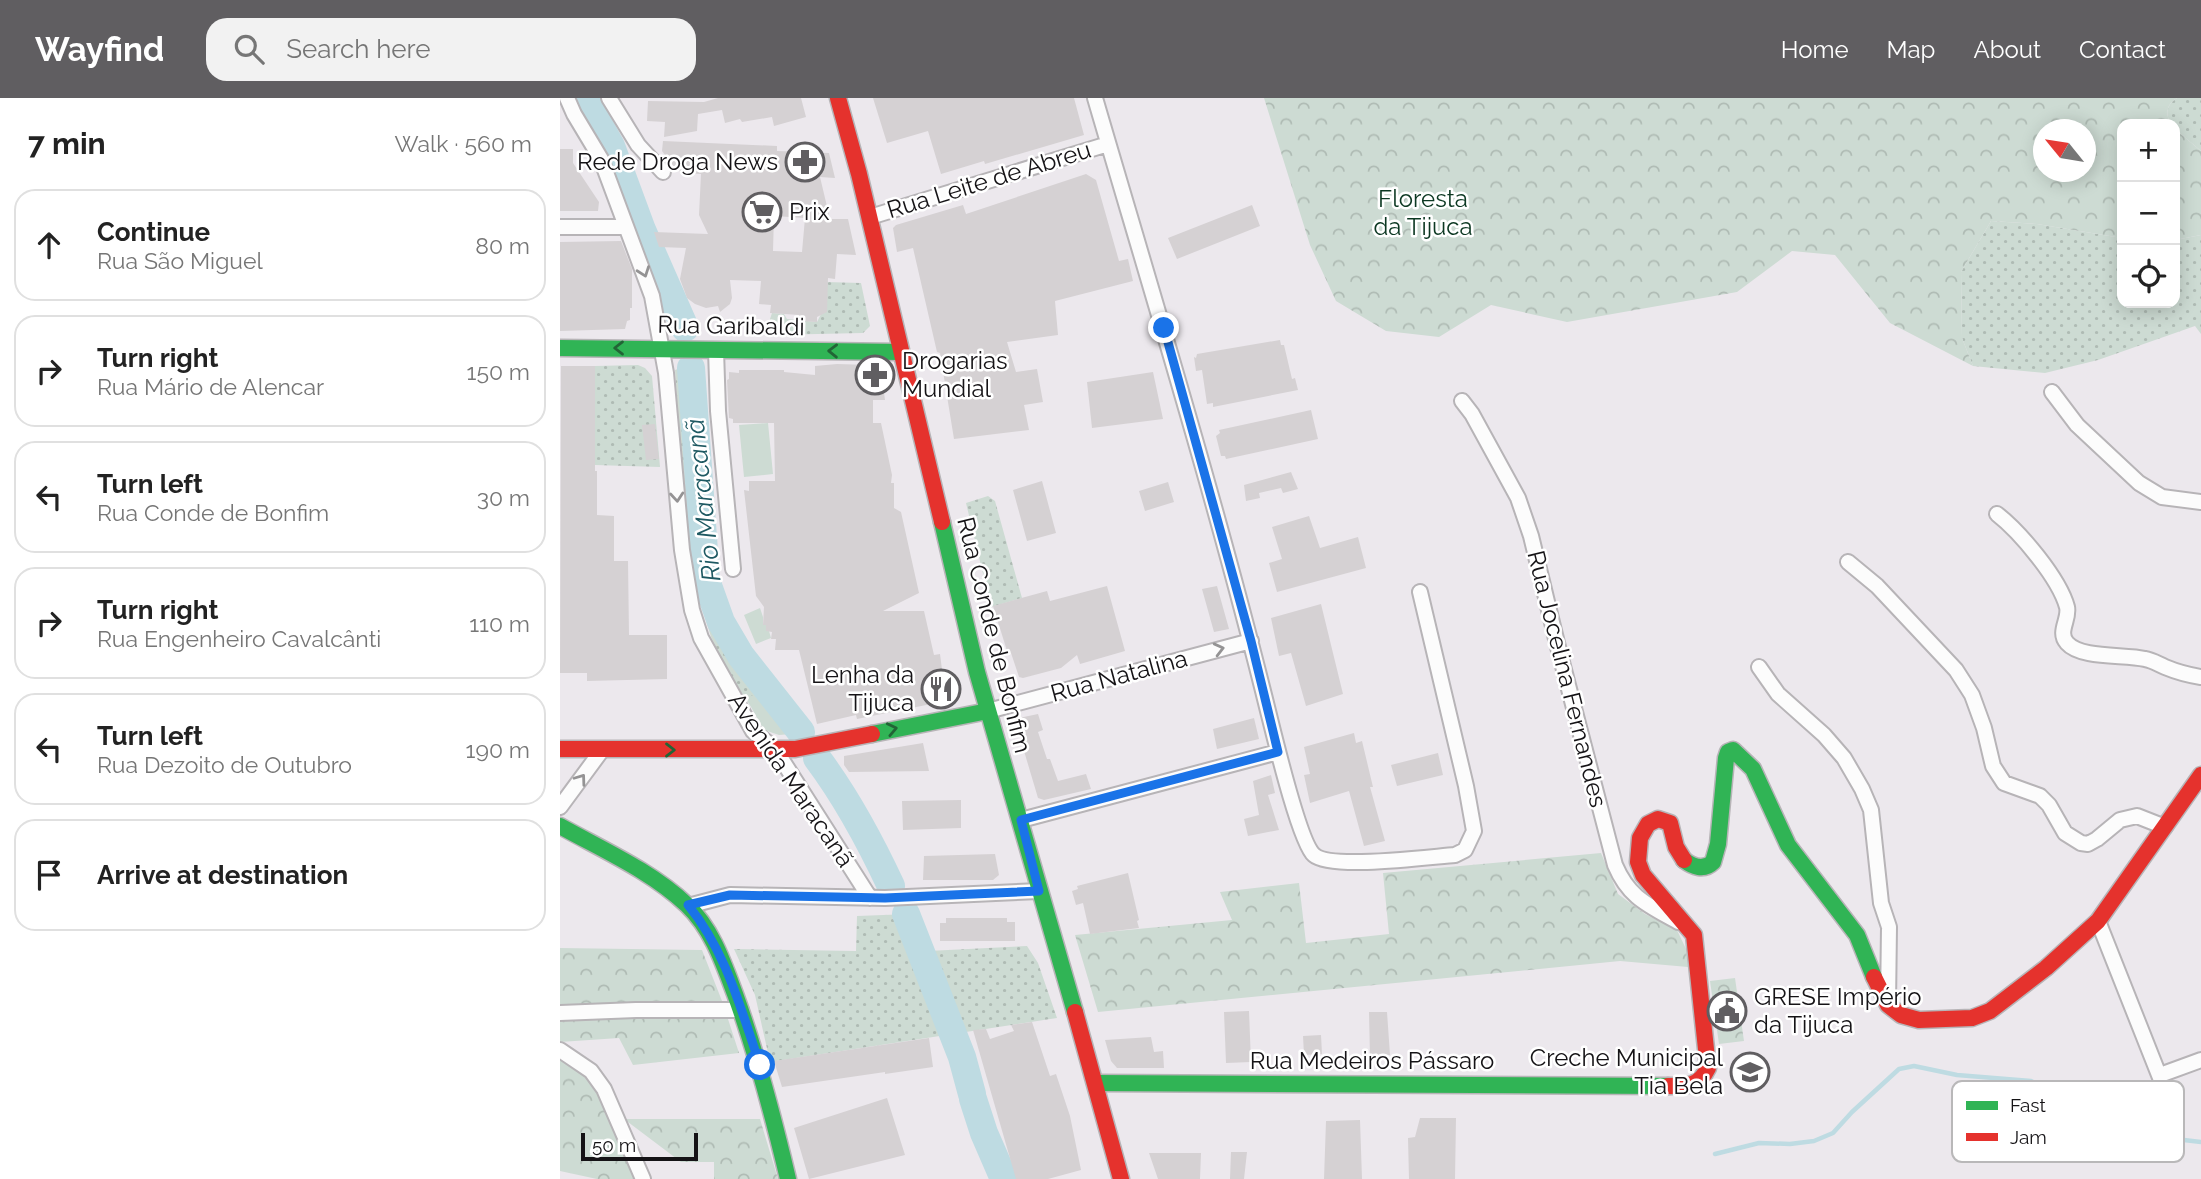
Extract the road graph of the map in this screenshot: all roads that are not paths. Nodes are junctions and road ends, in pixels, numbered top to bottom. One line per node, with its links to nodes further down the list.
1 (568, 98): 9 (street, Avenida Maracanã)
2 (609, 98): 6 (street)
3 (838, 98): 7 (street, Rua Conde de Bonfim)
4 (1095, 98): 5 (street)
5 (1108, 144): 7 (street, Rua Leite de Abreu); 21 (street)
6 (663, 172)
7 (870, 217): 13 (street, Rua Conde de Bonfim)
8 (560, 227): 9 (street)
9 (626, 227): 11 (street, Avenida Maracanã, one-way to 11)
10 (560, 348): 11 (street, Rua Garibaldi, one-way to 10)
11 (670, 349): 12 (street, Rua Garibaldi); 25 (street, Avenida Maracanã, one-way to 25)
12 (708, 349): 13 (street, Rua Garibaldi, one-way to 12); 19 (street)
13 (901, 352): 24 (street, Rua Conde de Bonfim)
14 (2052, 392): 16 (street)
15 (1462, 401): 38 (street, Rua Jocelina Fernandes)
16 (2201, 502)
17 (1997, 514): 23 (street)
18 (1848, 562): 33 (street)
19 (733, 569)
20 (1420, 593): 28 (street)
21 (1251, 641): 24 (street, Rua Natalina, one-way to 21); 28 (street)
22 (1759, 667): 39 (street)
23 (2201, 677)
24 (988, 711): 25 (street, one-way to 24); 31 (street, Rua Conde de Bonfim)
25 (775, 749): 27 (street, one-way to 25); 35 (street, Avenida Maracanã)
26 (560, 750): 27 (street)
27 (602, 750): 30 (street, one-way to 27)
28 (1278, 752): 31 (street)
29 (2201, 775): 33 (street)
30 (560, 807)
31 (1021, 820): 34 (street, Rua Conde de Bonfim)
32 (560, 826): 36 (street)
33 (2165, 827): 37 (street)
34 (1039, 891): 35 (street); 46 (street, Rua Conde de Bonfim)
35 (877, 898): 36 (street)
36 (688, 905): 40 (street)
37 (2098, 920): 39 (street); 44 (street)
38 (1694, 935): 39 (street); 46 (street, Rua Medeiros Pássaro)
39 (1888, 1005)
40 (741, 1010): 41 (street); 48 (street)
41 (560, 1013)
42 (560, 1050): 47 (street)
43 (2201, 1060): 44 (street)
44 (2160, 1075): 45 (street)
45 (2162, 1081)
46 (1096, 1083): 49 (street, Rua Conde de Bonfim)
47 (643, 1179)
48 (788, 1179)
49 (1121, 1179)

